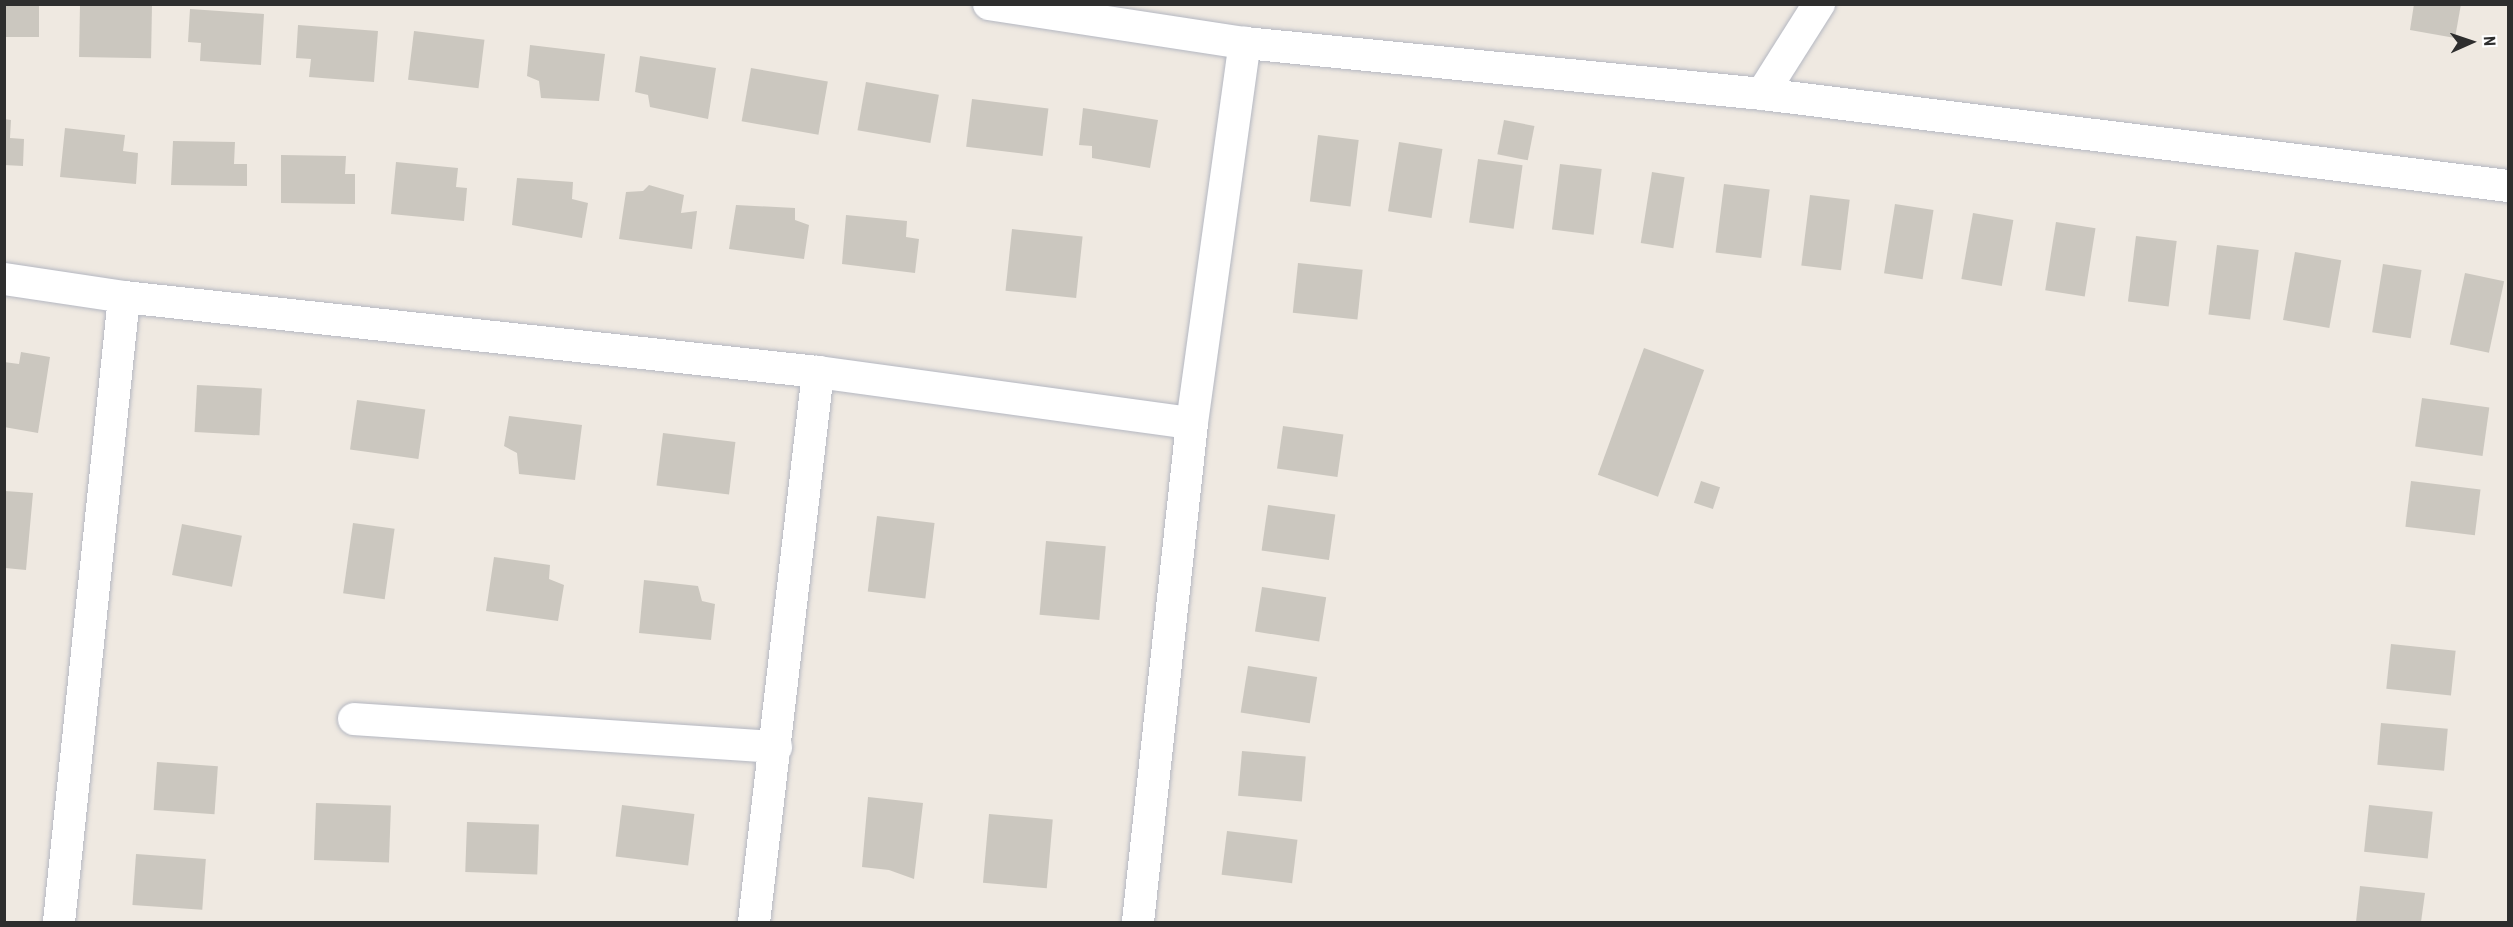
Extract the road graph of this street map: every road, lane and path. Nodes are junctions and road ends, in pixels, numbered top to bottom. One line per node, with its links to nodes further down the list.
1 (989, 4): 3 (street)
2 (1819, 4): 4 (street)
3 (1245, 43): 4 (street); 9 (street)
4 (1762, 94): 5 (street)
5 (2508, 186)
6 (4, 279): 7 (street)
7 (123, 297): 8 (street); 12 (street)
8 (818, 372): 9 (street); 11 (street)
9 (1192, 423): 14 (street)
10 (354, 719): 11 (street)
11 (776, 747): 13 (street)
12 (58, 922)
13 (754, 922)
14 (1138, 922)

